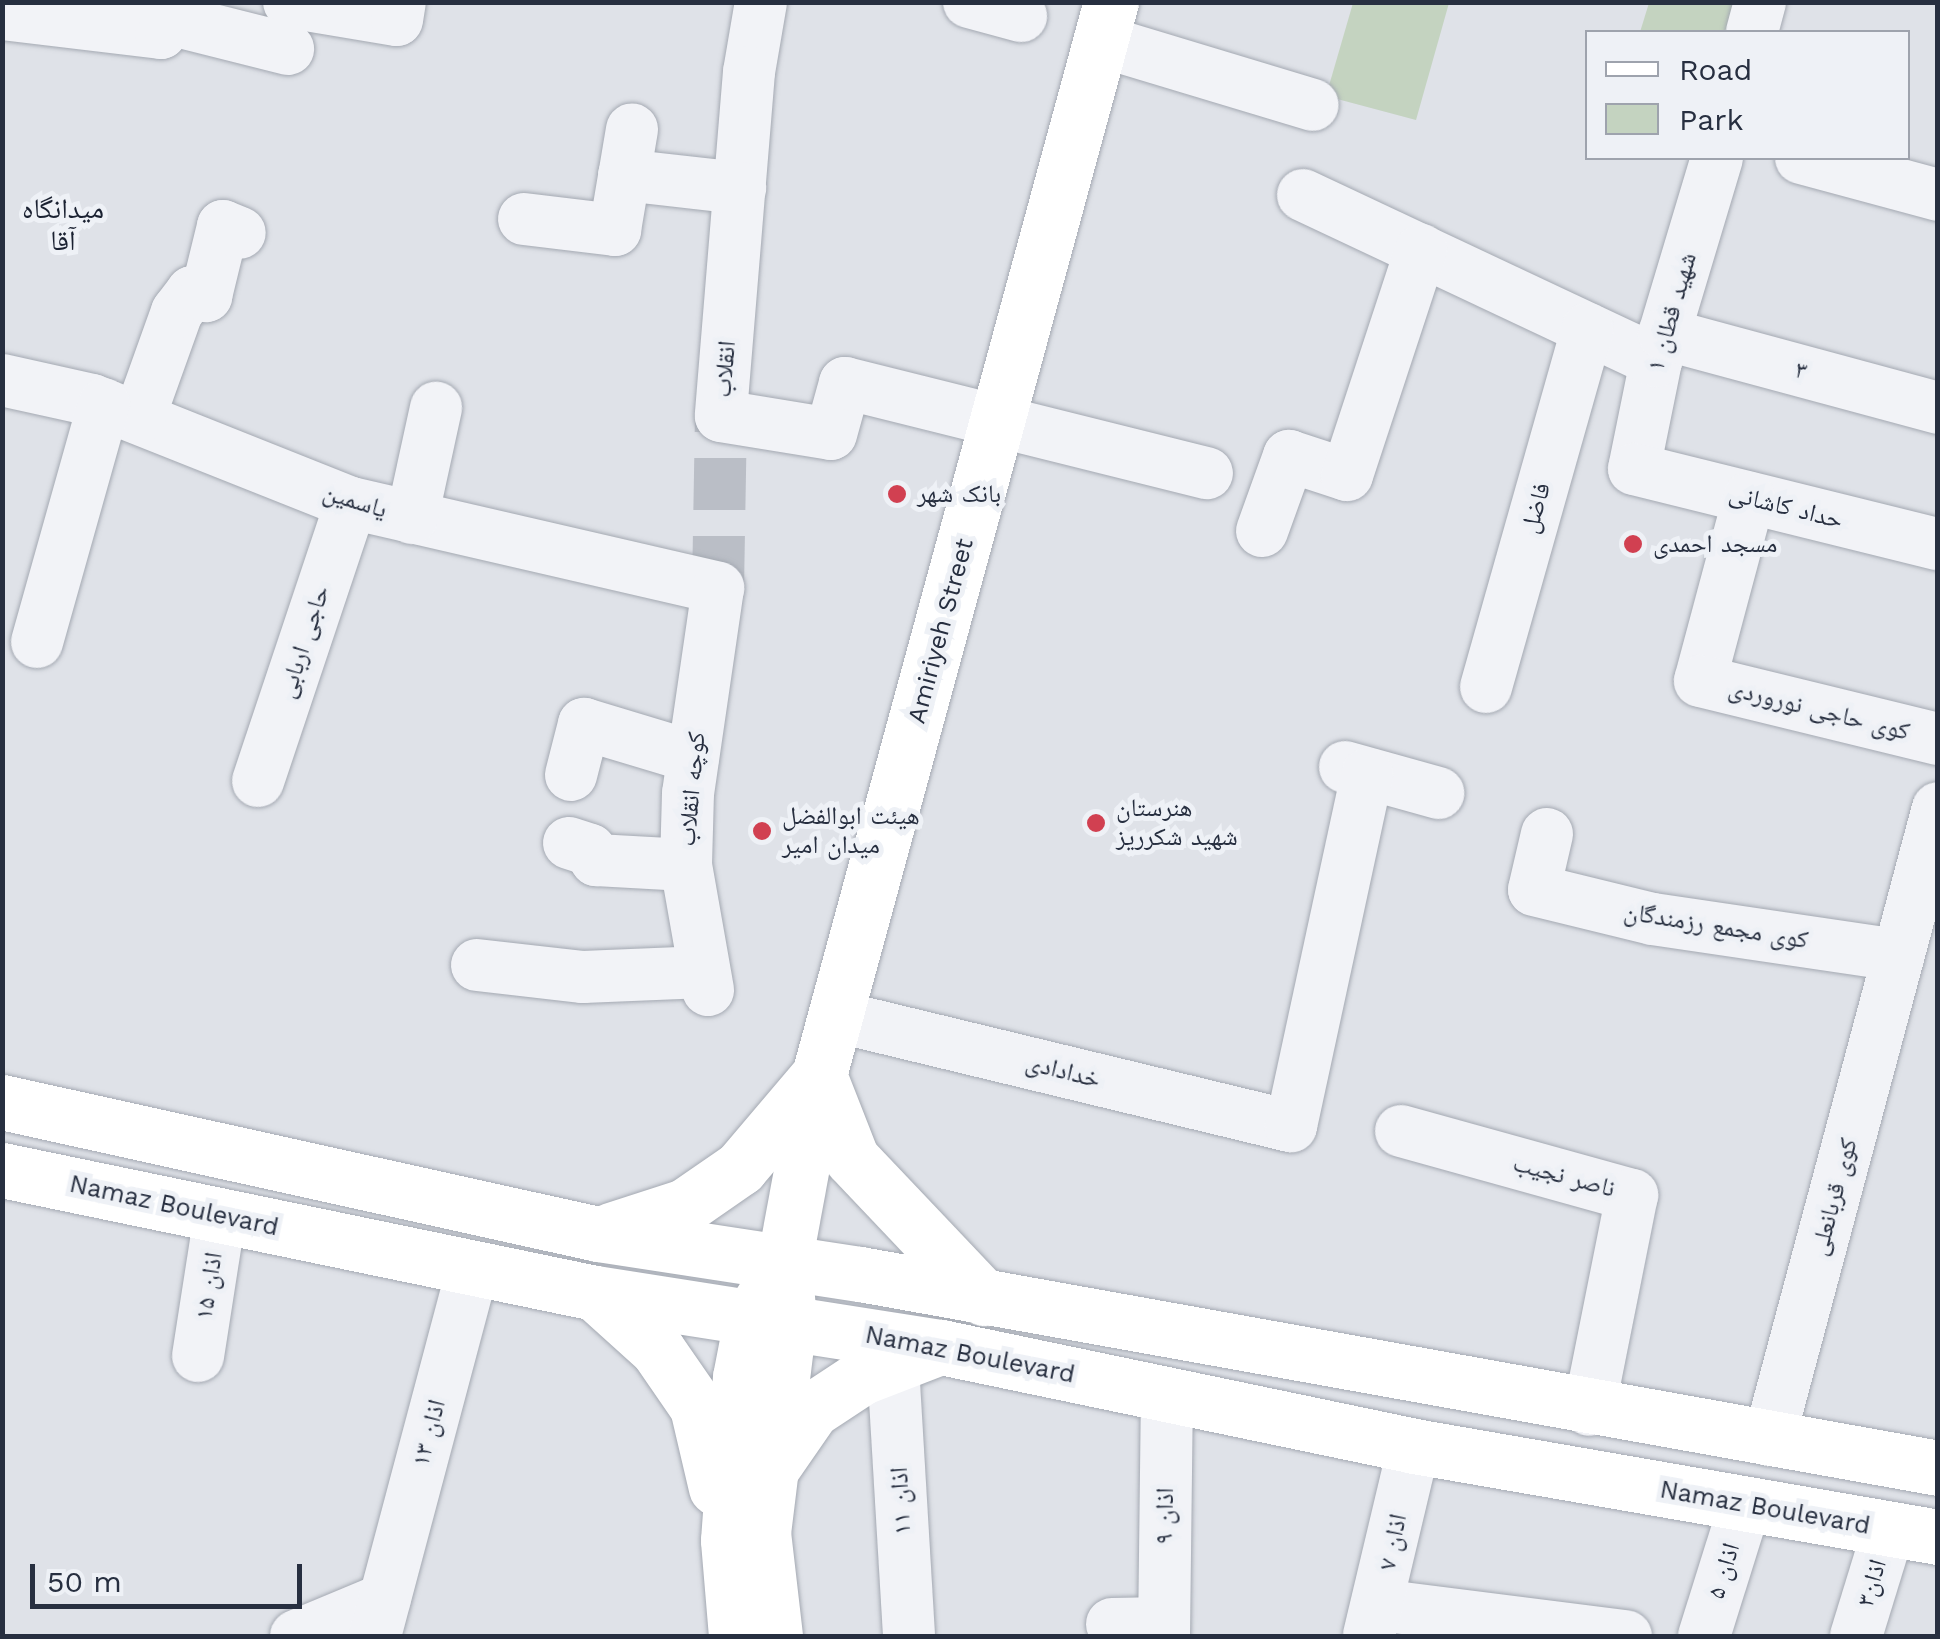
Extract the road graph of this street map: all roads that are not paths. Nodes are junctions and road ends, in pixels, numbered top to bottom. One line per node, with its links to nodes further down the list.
1 (400, 2): 9 (street)
2 (761, 2): 14 (street, انقلاب)
3 (969, 2): 7 (street)
4 (1760, 2): 10 (street)
5 (167, 10): 6 (street); 9 (street)
6 (2, 14)
7 (1021, 16)
8 (1106, 22): 11 (street); 26 (main road, Amiriyeh Street)
9 (288, 26)
10 (1753, 30)
11 (1313, 105)
12 (1717, 160): 21 (street, شهید قطان ۱)
13 (1808, 160): 16 (street)
14 (740, 188): 17 (street); 26 (street, انقلاب)
15 (1303, 195): 19 (street, ۳)
16 (1938, 195)
17 (524, 219)
18 (240, 232): 25 (street)
19 (1420, 250): 20 (street, ۳); 32 (street)
20 (1587, 328): 21 (street, ۳); 36 (street, فاضل)
21 (1660, 348): 24 (street, ۳); 27 (street, شهید قطان ۱)
22 (2, 380): 25 (street, یاسمین)
23 (436, 408): 31 (street)
24 (1938, 408)
25 (121, 411): 30 (street, یاسمین); 35 (street)
26 (999, 418): 28 (street); 48 (main road, Amiriyeh Street)
27 (1634, 469): 29 (street, حداد کاشانی)
28 (1207, 473)
29 (1749, 498): 33 (street, حداد کاشانی); 37 (street, کوی حاجی نوروردی)
30 (351, 504): 31 (street, یاسمین); 40 (street, حاجی اربابی)
31 (412, 518): 34 (street, یاسمین)
32 (1262, 531)
33 (1938, 544)
34 (718, 588): 38 (street, کوچه انقلاب)
35 (37, 642)
36 (1486, 686)
37 (1938, 739)
38 (693, 757): 39 (street); 45 (street, کوچه انقلاب)
39 (571, 774)
40 (258, 781)
41 (1438, 793): 48 (street, خدادادی)
42 (1938, 808): 46 (street, کوی قربانعلی)
43 (1547, 834): 46 (street, کوی مجمع رزمندگان)
44 (583, 851): 45 (street)
45 (686, 865): 47 (street, کوچه انقلاب)
46 (1898, 955): 64 (street, کوی قربانعلی)
47 (477, 966)
48 (836, 1016): 49 (main road, Amiriyeh Street)
49 (819, 1075): 54 (main road); 55 (main road, Amiriyeh Street); 58 (main road)
50 (2, 1102): 54 (main road)
51 (1401, 1131): 63 (street, ناصر نجیب)
52 (2, 1170): 53 (main road, Namaz Boulevard)
53 (220, 1215): 56 (main road, Namaz Boulevard); 60 (street, اذان ۱۵)
54 (598, 1234): 55 (main road)
55 (784, 1263): 58 (main road); 59 (main road)
56 (473, 1268): 57 (main road, Namaz Boulevard); 71 (street, اذان ۱۳)
57 (596, 1293): 59 (main road, Namaz Boulevard); 70 (main road)
58 (984, 1298): 63 (main road)
59 (771, 1318): 61 (main road, Namaz Boulevard); 67 (main road); 70 (main road)
60 (198, 1356)
61 (917, 1356): 62 (main road, Namaz Boulevard); 67 (main road); 78 (street, اذان ۱۱)
62 (1166, 1394): 65 (main road, Namaz Boulevard); 74 (street, اذان ۹)
63 (1589, 1410): 64 (main road)
64 (1769, 1440): 66 (main road)
65 (1414, 1446): 68 (main road, Namaz Boulevard); 72 (street, اذان ۷)
66 (1938, 1468)
67 (771, 1470): 77 (main road)
68 (1744, 1505): 69 (main road, Namaz Boulevard); 80 (street, اذان ۵)
69 (1913, 1533): 81 (street, اذان۳)
70 (728, 1540): 76 (main road)
71 (380, 1618): 75 (street)
72 (1374, 1621): 79 (street)
73 (1112, 1624): 74 (street)
74 (1164, 1630)
75 (296, 1636)
76 (736, 1636)
77 (776, 1636)
78 (909, 1636)
79 (1626, 1636)
80 (1704, 1636)
81 (1856, 1636)

